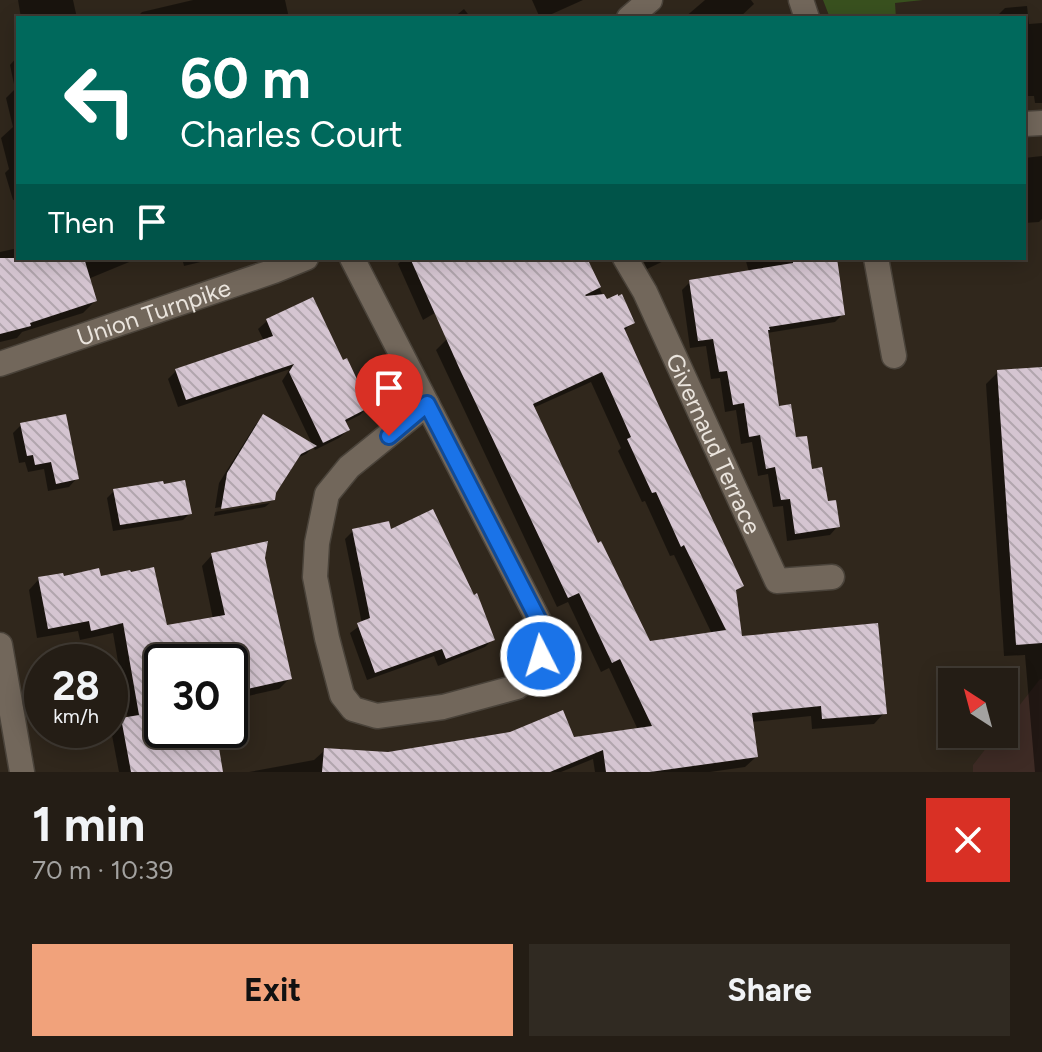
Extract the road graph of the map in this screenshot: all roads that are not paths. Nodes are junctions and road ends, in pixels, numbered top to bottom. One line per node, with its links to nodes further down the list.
1 (650, 0): 2 (street)
2 (631, 16)
3 (301, 260): 8 (street, Union Turnpike)
4 (353, 260): 9 (street)
5 (626, 260): 10 (street, Givernaud Terrace)
6 (876, 260): 7 (street)
7 (894, 356)
8 (0, 364)
9 (427, 404): 9 (street)
10 (832, 577)
11 (0, 645): 12 (street)
12 (22, 772)

